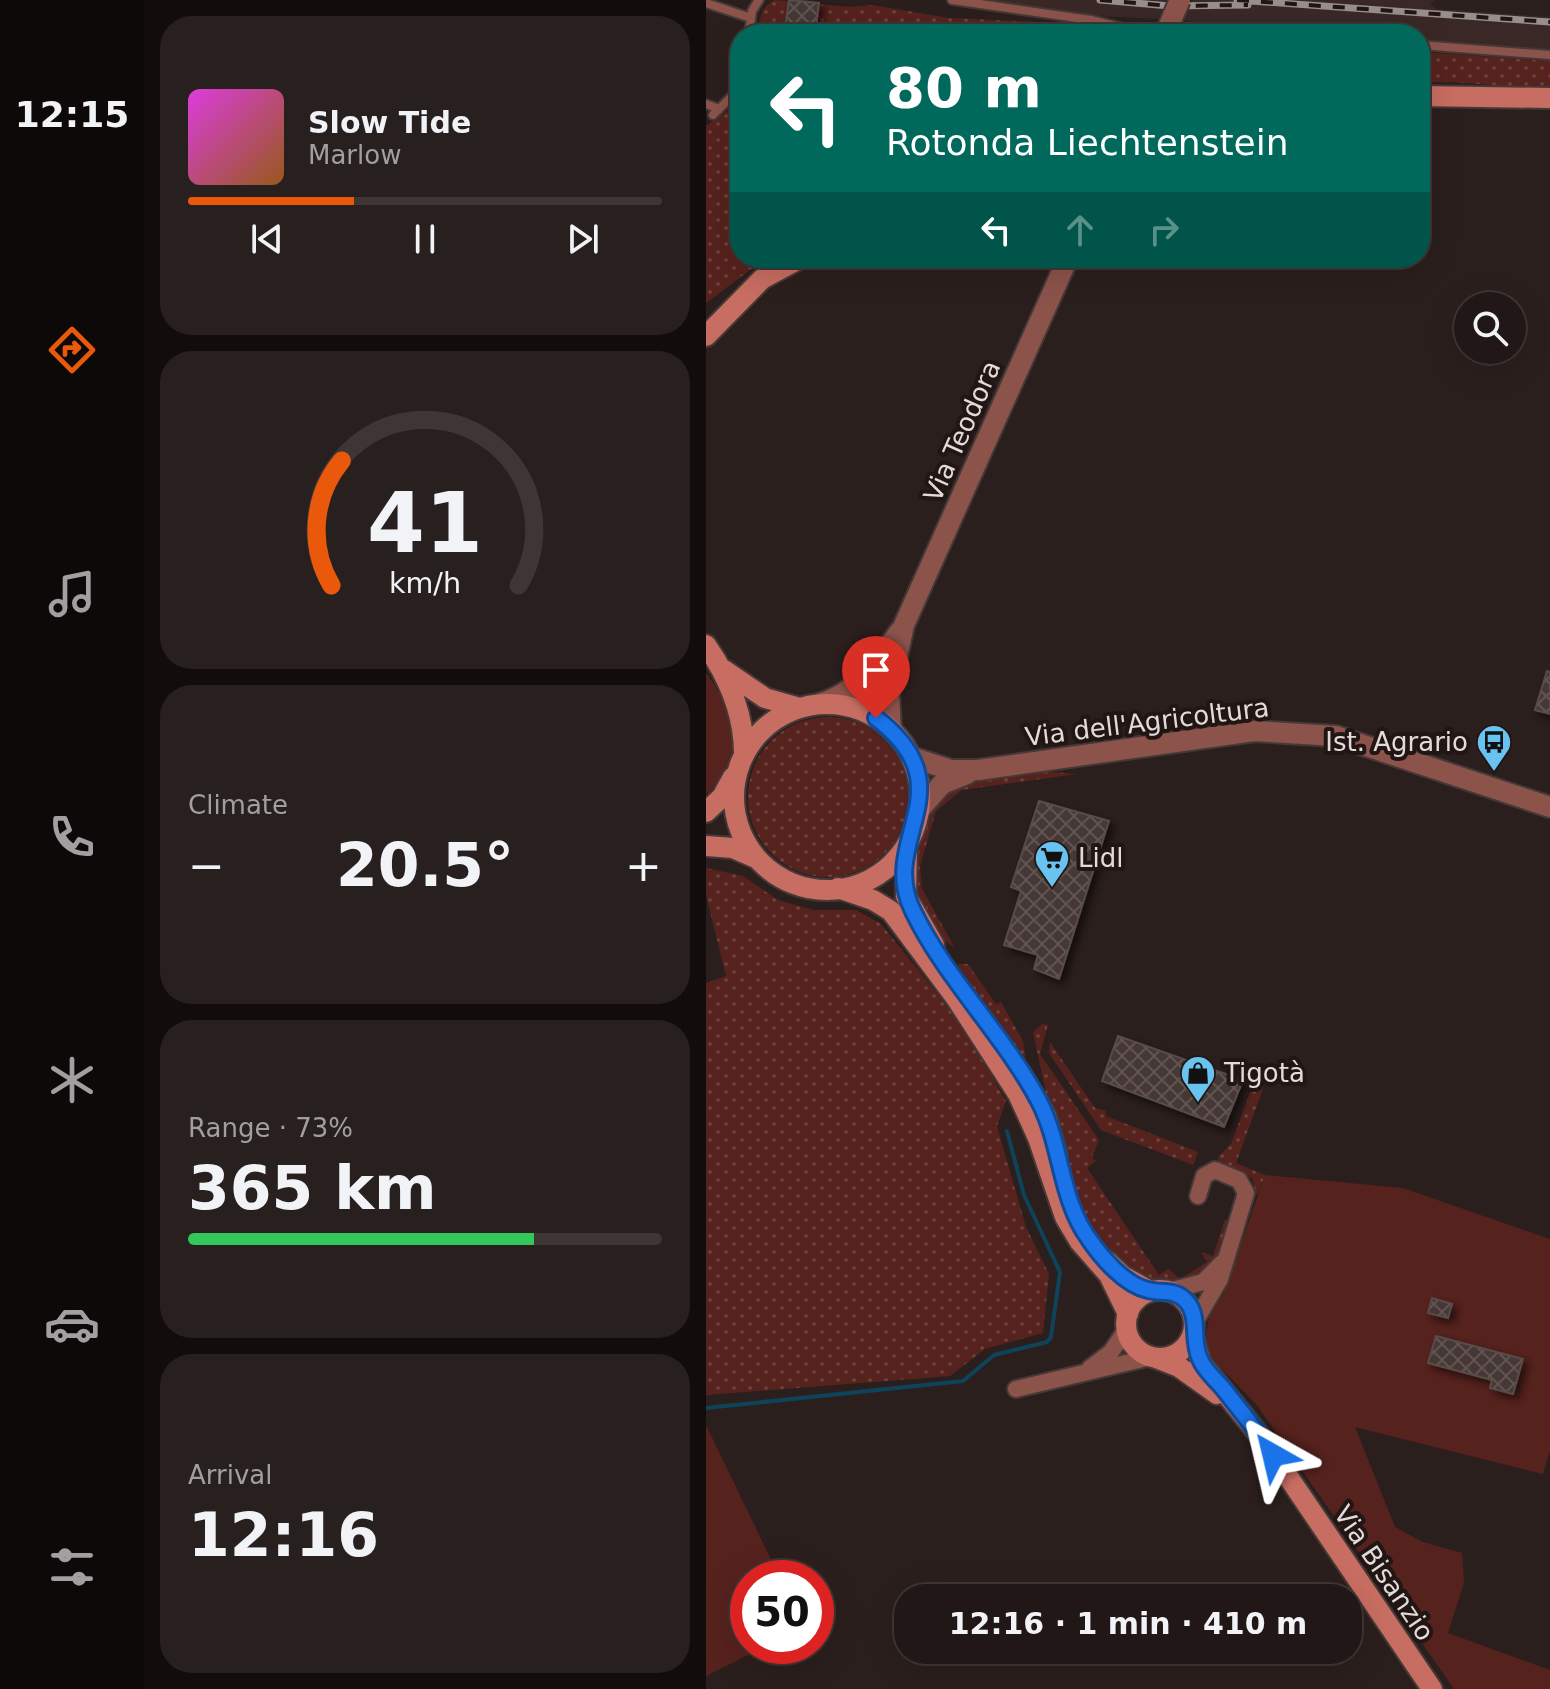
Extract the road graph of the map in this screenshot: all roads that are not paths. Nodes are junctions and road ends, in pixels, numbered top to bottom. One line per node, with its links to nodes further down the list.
1 (759, 0): 5 (lane)
2 (952, 0): 7 (lane)
3 (1180, 0): 8 (street, bridge)
4 (706, 3): 5 (lane)
5 (751, 18): 6 (lane)
6 (750, 24)
7 (1107, 24)
8 (1169, 24)
9 (1430, 46): 10 (lane)
10 (1550, 55)
11 (1430, 96): 13 (main road)
12 (730, 98): 14 (lane)
13 (1550, 98)
14 (706, 104)
15 (782, 268): 17 (main road)
16 (1064, 268): 18 (street, Via Teodora)
17 (706, 336)
18 (904, 625): 21 (street, Via Teodora); 22 (street, Via Teodora)
19 (706, 645): 20 (main road)
20 (724, 670): 21 (main road); 24 (main road)
21 (809, 706): 22 (main road); 24 (main road)
22 (891, 729): 23 (main road)
23 (911, 757): 25 (street, Via dell'Agricoltura); 27 (main road)
24 (740, 762): 28 (main road); 31 (main road)
25 (978, 770): 26 (street, Via dell'Agricoltura); 27 (street, Via dell'Agricoltura)
26 (1550, 807)
27 (919, 810): 29 (main road)
28 (706, 812)
29 (907, 845): 32 (main road); 35 (main road)
30 (706, 846): 31 (main road)
31 (756, 858): 32 (main road)
32 (838, 888): 36 (main road)
33 (1198, 1196): 34 (street)
34 (1225, 1259): 35 (street); 37 (street)
35 (1159, 1291): 36 (main road); 37 (main road)
36 (1127, 1322): 38 (main road); 39 (street)
37 (1194, 1329): 38 (main road); 41 (main road, Via Bisanzio)
38 (1154, 1358): 39 (street); 41 (main road, Via Bisanzio)
39 (1077, 1374): 40 (street)
40 (1016, 1389)
41 (1236, 1408): 42 (main road, Via Bisanzio)
42 (1432, 1689)

